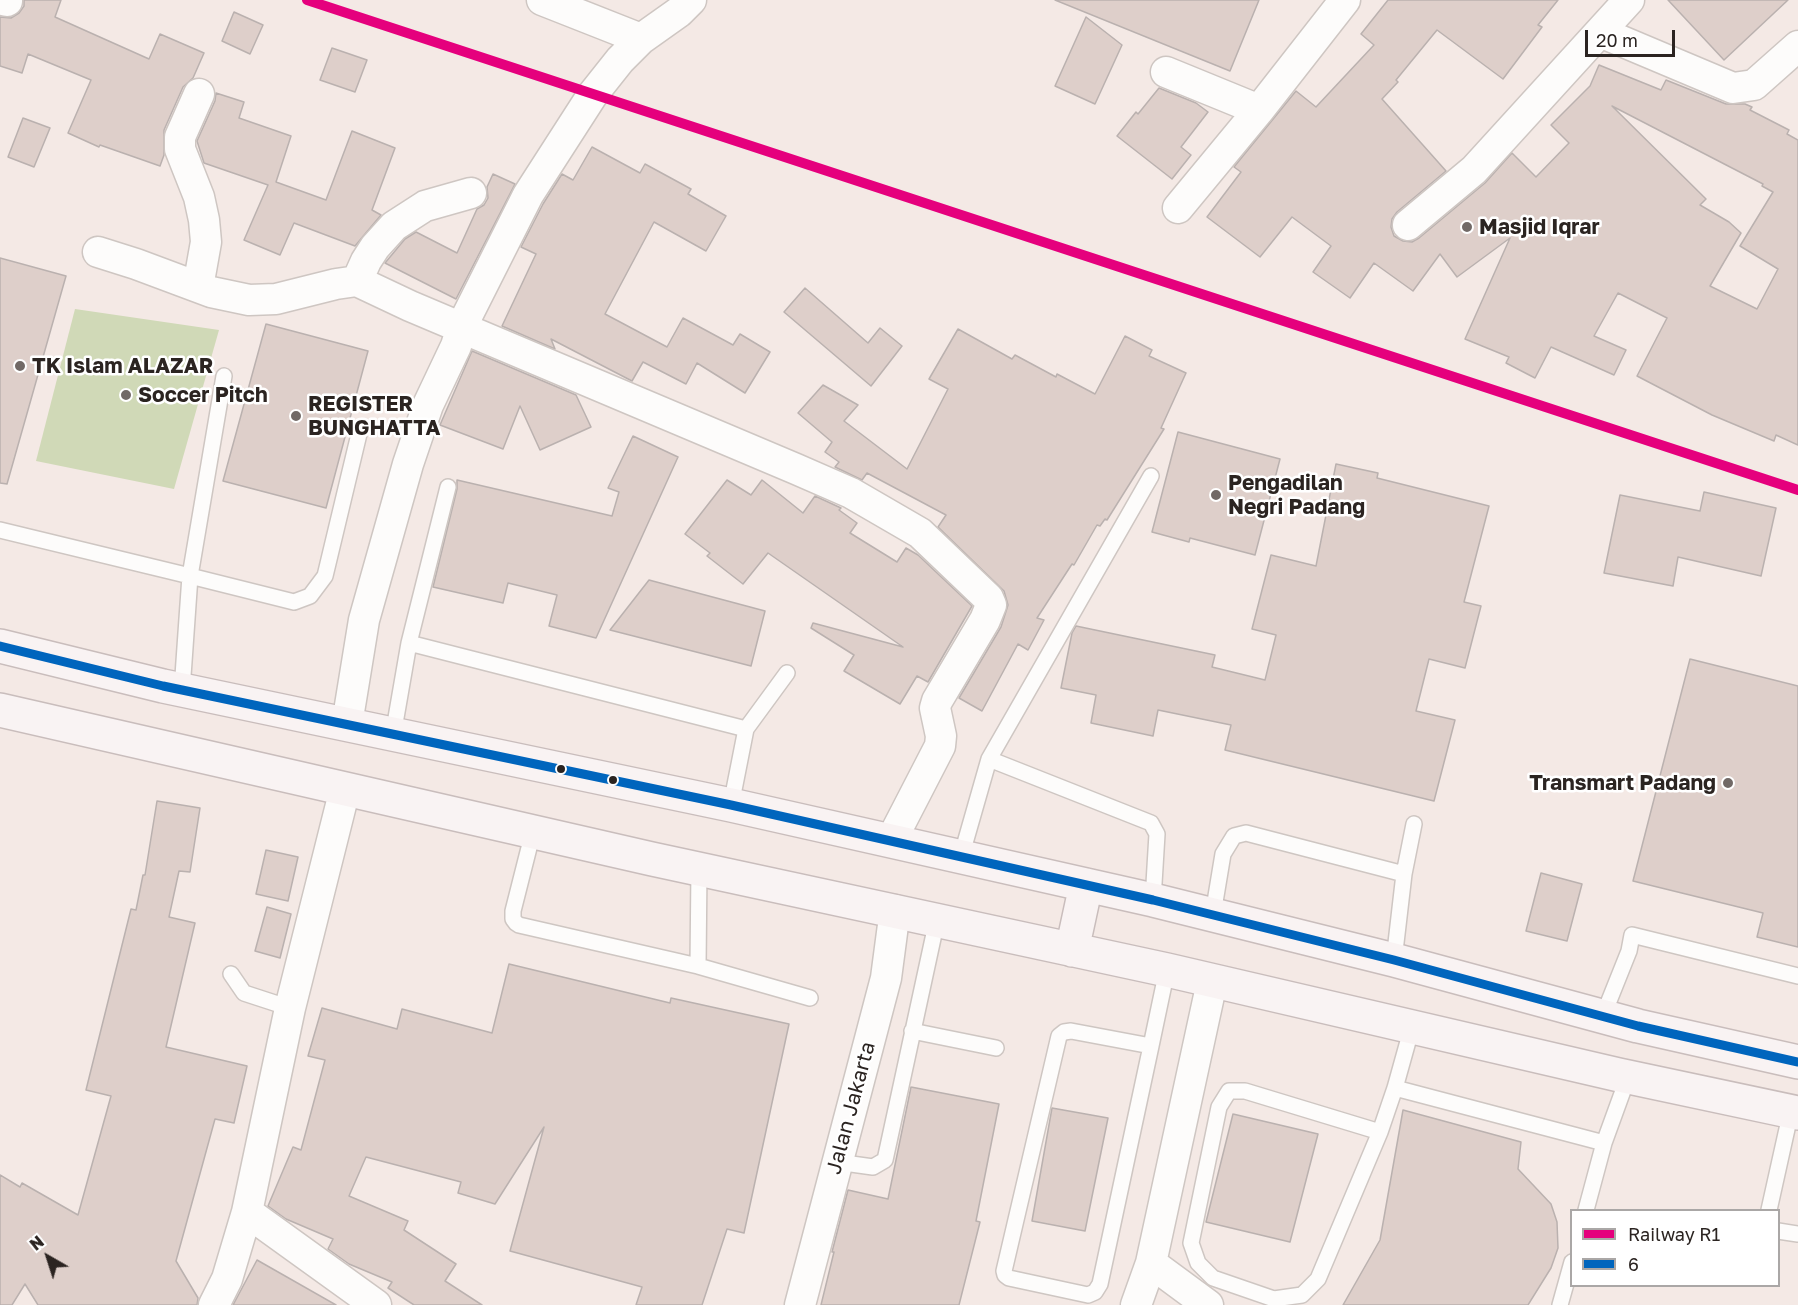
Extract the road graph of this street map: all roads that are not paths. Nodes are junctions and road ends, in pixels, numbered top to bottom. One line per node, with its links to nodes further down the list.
1 (542, 0): 6 (street)
2 (691, 0): 6 (street)
3 (1345, 0): 10 (street)
4 (1629, 0): 5 (street)
5 (1600, 32): 7 (street); 13 (street)
6 (641, 39): 17 (street)
7 (1796, 52)
8 (1166, 72): 10 (street)
9 (199, 94): 16 (street)
10 (1259, 110): 12 (street)
11 (471, 193): 15 (street)
12 (1178, 208)
13 (1408, 225)
14 (98, 252): 16 (street)
15 (357, 280): 16 (street); 17 (street)
16 (198, 287)
17 (462, 326): 29 (street); 37 (street)
18 (224, 376): 23 (lane)
19 (359, 434): 23 (lane)
20 (1150, 476): 32 (lane)
21 (448, 487): 24 (lane)
22 (0, 530): 23 (lane)
23 (190, 576): 27 (lane)
24 (409, 643): 30 (lane); 31 (lane)
25 (0, 646): 27 (main road)
26 (787, 673): 30 (lane)
27 (173, 688): 29 (main road)
28 (0, 710): 33 (main road)
29 (347, 724): 31 (main road)
30 (746, 729): 34 (lane)
31 (393, 735): 34 (main road)
32 (988, 759): 38 (lane); 42 (lane)
33 (345, 789): 36 (main road); 54 (street)
34 (730, 805): 37 (main road)
35 (1414, 824): 40 (lane)
36 (533, 832): 39 (main road); 48 (lane)
37 (891, 841): 38 (main road)
38 (961, 856): 41 (main road)
39 (699, 869): 43 (main road); 48 (lane)
40 (1404, 874): 44 (lane); 47 (lane)
41 (1086, 885): 42 (main road); 46 (main road)
42 (1153, 900): 44 (main road)
43 (895, 910): 45 (main road); 66 (street, Jalan Jakarta)
44 (1213, 914): 47 (main road)
45 (937, 920): 46 (main road); 57 (lane)
46 (1072, 950): 49 (main road)
47 (1394, 960): 55 (main road)
48 (698, 966): 53 (lane)
49 (1167, 970): 52 (main road); 58 (lane)
50 (231, 974): 54 (lane)
51 (1798, 976): 55 (lane)
52 (1212, 982): 56 (main road); 72 (street)
53 (810, 998)
54 (290, 1008): 69 (street)
55 (1603, 1016): 60 (main road)
56 (1412, 1027): 61 (main road); 62 (lane)
57 (912, 1031): 59 (lane); 66 (lane)
58 (1151, 1046): 58 (lane)
59 (996, 1048)
60 (1798, 1062)
61 (1628, 1077): 63 (main road); 65 (lane)
62 (1395, 1088): 64 (lane); 65 (lane)
63 (1795, 1112): 68 (lane)
64 (1380, 1132): 64 (lane)
65 (1604, 1143): 67 (lane)
66 (837, 1162): 76 (street, Jalan Jakarta)
67 (1586, 1209)
68 (1769, 1209)
69 (247, 1212): 74 (street); 75 (street)
70 (1780, 1232): 71 (lane)
71 (1798, 1234)
72 (1151, 1263): 77 (street); 78 (street)
73 (1570, 1269): 79 (lane)
74 (214, 1305)
75 (376, 1305)
76 (800, 1305)
77 (1136, 1305)
78 (1208, 1305)
79 (1560, 1305)

